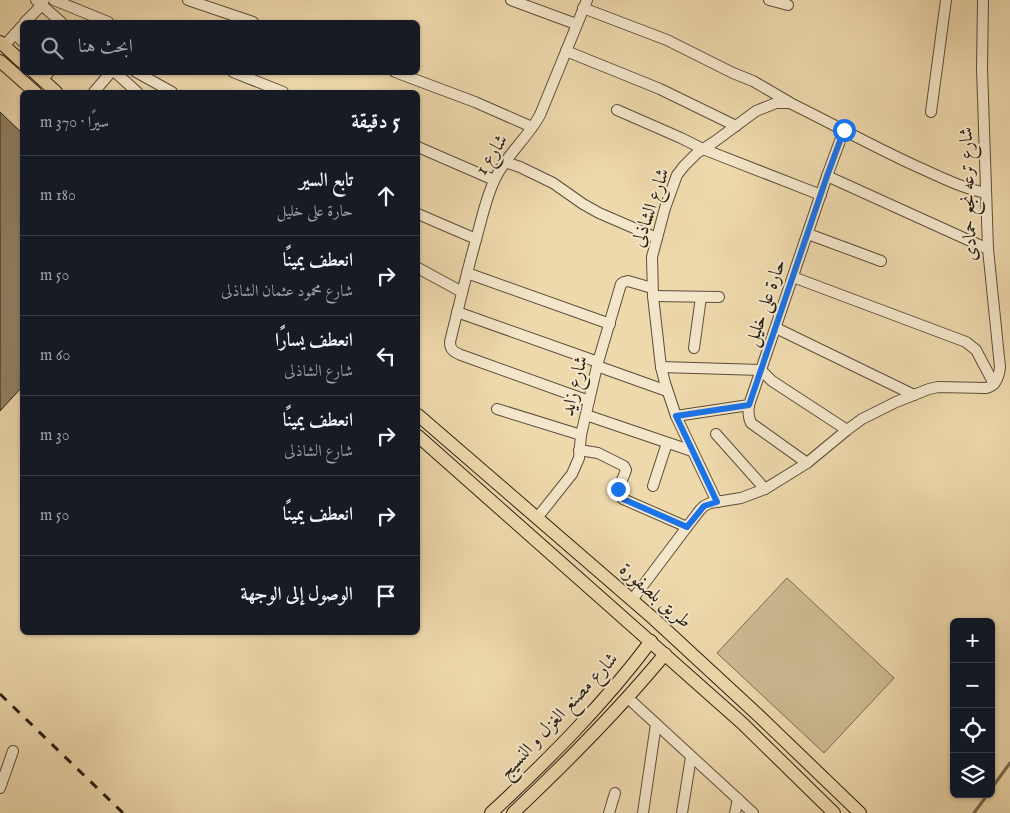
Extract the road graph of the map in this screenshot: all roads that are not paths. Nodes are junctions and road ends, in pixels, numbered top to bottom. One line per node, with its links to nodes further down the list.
1 (54, 0): 12 (street)
2 (188, 0): 13 (street)
3 (510, 0): 14 (street)
4 (769, 0): 9 (street)
5 (946, 0): 34 (street)
6 (983, 0): 43 (street, شارع ترعه نجع حمادى)
7 (40, 2): 10 (street); 11 (street)
8 (585, 4): 14 (street, شارع 1); 32 (street)
9 (788, 5)
10 (26, 20)
11 (58, 20)
12 (103, 20)
13 (247, 20)
14 (576, 24): 17 (street, شارع 1)
15 (19, 37): 16 (street)
16 (2, 44): 18 (main road)
17 (566, 51): 35 (street); 36 (street, شارع 1)
18 (20, 60)
19 (0, 61): 26 (main road)
20 (42, 75): 27 (main road)
21 (110, 75): 28 (street)
22 (117, 75): 29 (street)
23 (141, 75): 30 (street)
24 (241, 75): 31 (street)
25 (404, 75): 36 (street)
26 (33, 90)
27 (54, 90)
28 (96, 90)
29 (135, 90)
30 (168, 90)
31 (278, 90)
32 (790, 103): 35 (street, شارع الشاذلى); 37 (street)
33 (617, 110): 39 (street)
34 (931, 112)
35 (736, 126): 39 (street, شارع الشاذلى)
36 (532, 127): 40 (street, شارع 1)
37 (844, 130): 41 (street, حارة على خليل); 43 (street)
38 (420, 148): 42 (street)
39 (703, 149): 44 (street); 47 (street, شارع الشاذلى)
40 (505, 162): 42 (street, شارع 1); 47 (street)
41 (827, 176): 44 (street, حارة على خليل); 49 (street)
42 (494, 180): 48 (street, شارع 1)
43 (986, 193): 49 (street, شارع ترعه نجع حمادى)
44 (821, 195): 46 (street, حارة على خليل)
45 (420, 215): 48 (street)
46 (808, 234): 50 (street); 53 (street, حارة على خليل)
47 (657, 238): 55 (street, شارع الشاذلى)
48 (476, 240): 52 (street, شارع 1)
49 (988, 249): 65 (street, شارع ترعه نجع حمادى)
50 (881, 261)
51 (420, 269): 54 (street)
52 (467, 273): 54 (street, شارع 1); 59 (street)
53 (793, 277): 60 (street, حارة على خليل); 65 (street)
54 (462, 292): 58 (street, شارع 1)
55 (653, 292): 56 (street); 59 (street, شارع زايد); 63 (street, شارع الشاذلى)
56 (701, 297): 57 (street); 61 (street)
57 (719, 297)
58 (457, 312): 62 (street); 68 (street, شارع 1)
59 (610, 324): 62 (street, شارع زايد)
60 (776, 328): 64 (street, حارة على خليل); 67 (street)
61 (694, 348)
62 (598, 364): 66 (street); 68 (street, شارع زايد)
63 (662, 367): 64 (street); 66 (street, شارع الشاذلى)
64 (761, 370): 69 (street, حارة على خليل); 74 (street)
65 (994, 384): 67 (street)
66 (667, 391): 72 (street, شارع الشاذلى)
67 (914, 395): 74 (street)
68 (589, 401): 71 (street, شارع زايد)
69 (749, 405): 72 (street); 81 (street)
70 (497, 409): 75 (street)
71 (586, 415): 75 (street, شارع زايد); 78 (street)
72 (676, 416): 80 (street, شارع الشاذلى)
73 (420, 417): 82 (main road, طريق بلصفورة)
74 (847, 430): 81 (street)
75 (581, 434): 79 (street, شارع زايد)
76 (716, 434): 85 (street)
77 (420, 438): 84 (main road, طريق بلصفورة)
78 (667, 443): 80 (street); 83 (street)
79 (580, 450): 87 (street, شارع زايد); 88 (street)
80 (692, 451): 86 (street, شارع الشاذلى)
81 (808, 463): 85 (street)
82 (486, 474): 84 (main road); 87 (main road, طريق بلصفورة)
83 (653, 486)
84 (474, 487): 90 (main road, طريق بلصفورة)
85 (766, 488): 86 (street)
86 (717, 502): 88 (street)
87 (537, 518): 89 (main road, طريق بلصفورة)
88 (687, 527): 89 (street)
89 (632, 600): 111 (main road, طريق بلصفورة)
90 (650, 642): 91 (main road, طريق بلصفورة); 93 (main road, شارع مصنع الغزل و النسيج)
91 (665, 654): 92 (main road, شارع مصنع الغزل و النسيج); 110 (main road, طريق بلصفورة)
92 (628, 698): 94 (street); 95 (main road, شارع مصنع الغزل و النسيج)
93 (589, 717): 95 (main road); 98 (main road, شارع مصنع الغزل و النسيج)
94 (656, 724): 97 (street); 106 (street)
95 (600, 728): 99 (main road, شارع مصنع الغزل و النسيج)
96 (13, 752): 100 (street)
97 (691, 757): 102 (street); 107 (street)
98 (530, 776): 99 (main road); 103 (main road, شارع مصنع الغزل و النسيج)
99 (540, 786): 104 (main road, شارع مصنع الغزل و النسيج)
100 (0, 788)
101 (615, 793): 105 (street)
102 (738, 799): 108 (street); 109 (street)
103 (491, 813)
104 (513, 813)
105 (609, 813)
106 (642, 813)
107 (682, 813)
108 (735, 813)
109 (753, 813)
110 (834, 813)
111 (860, 813)

